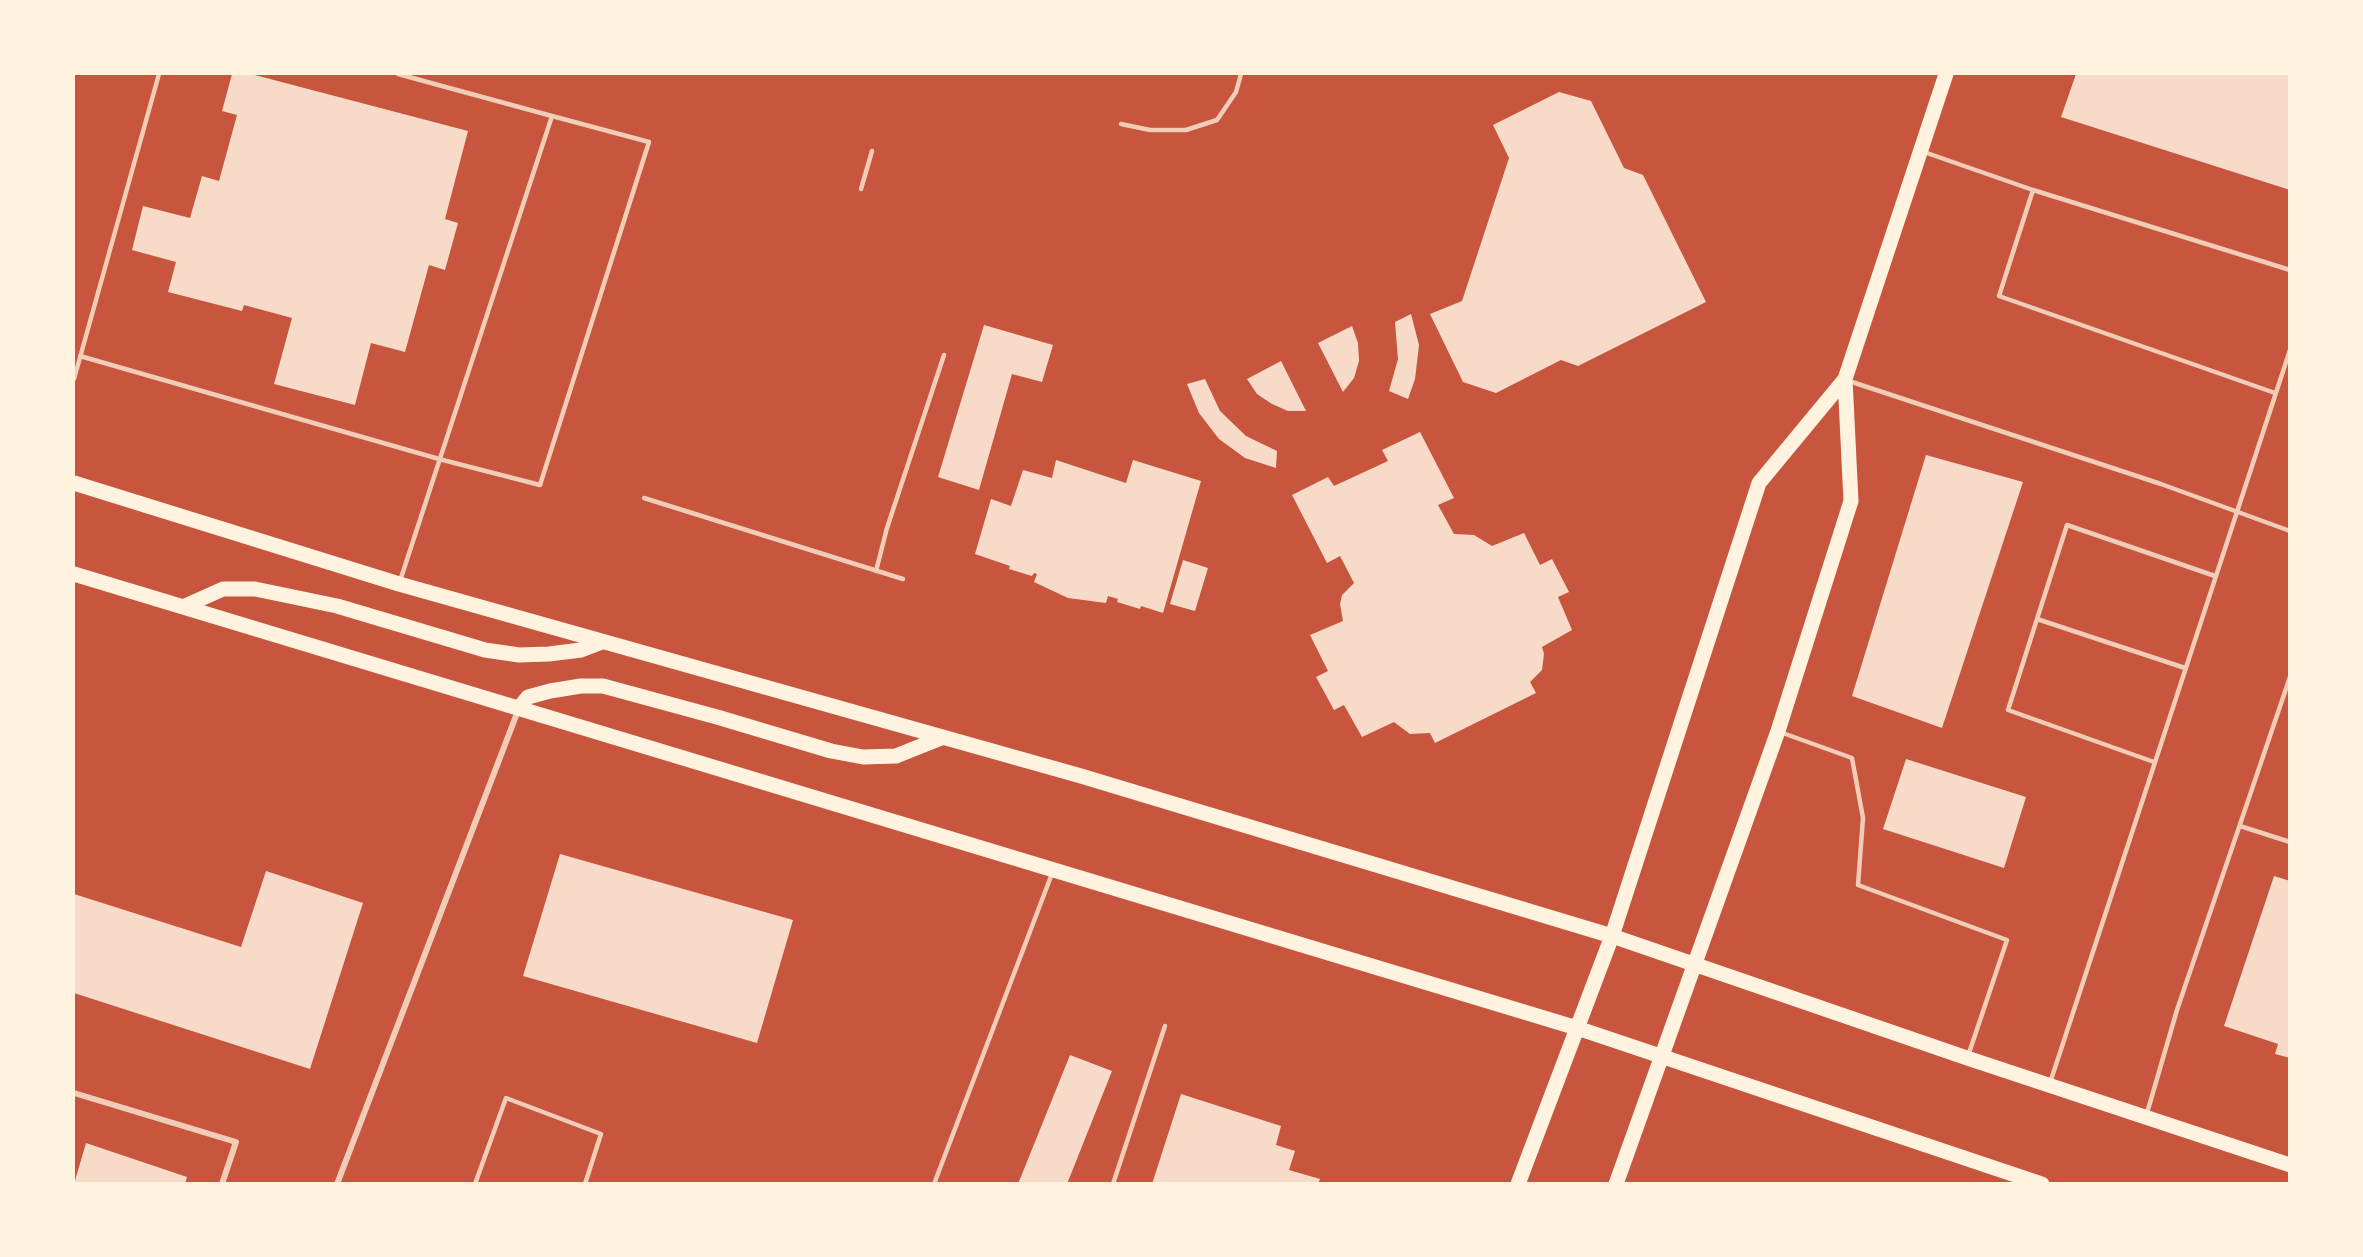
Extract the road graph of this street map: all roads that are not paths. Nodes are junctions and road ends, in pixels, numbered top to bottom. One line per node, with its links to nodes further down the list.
1 (159, 74): 14 (lane)
2 (398, 74): 5 (lane)
3 (1241, 74): 6 (lane)
4 (1946, 74): 8 (main road)
5 (552, 116): 18 (lane); 18 (lane)
6 (1121, 123)
7 (872, 151): 9 (lane)
8 (1921, 151): 10 (lane); 16 (main road)
9 (861, 189)
10 (2033, 190): 11 (lane); 17 (lane)
11 (2289, 270)
12 (2289, 350): 17 (lane)
13 (944, 355): 23 (lane)
14 (80, 356): 15 (lane); 18 (lane)
15 (74, 379)
16 (1845, 379): 21 (lane); 34 (main road); 40 (main road)
17 (2275, 393): 21 (lane)
18 (439, 459): 27 (lane)
19 (74, 483): 27 (main road)
20 (644, 498): 23 (lane)
21 (2236, 511): 22 (lane); 25 (lane)
22 (2289, 531)
23 (876, 571): 26 (lane)
24 (74, 574): 28 (main road)
25 (2215, 576): 29 (lane); 31 (lane)
26 (903, 579)
27 (399, 584): 30 (main road)
28 (185, 606): 30 (main road); 33 (main road)
29 (2037, 619): 31 (lane); 36 (lane)
30 (603, 642): 35 (main road)
31 (2185, 668): 36 (lane)
32 (2289, 677): 37 (lane)
33 (519, 708): 35 (main road); 39 (main road); 52 (street)
34 (1778, 731): 41 (main road); 45 (lane)
35 (941, 738): 40 (main road)
36 (2154, 762): 46 (lane)
37 (2240, 826): 38 (lane); 48 (lane)
38 (2289, 842)
39 (1054, 869): 43 (main road); 55 (lane)
40 (1612, 936): 41 (main road); 43 (main road)
41 (1695, 964): 44 (main road); 45 (main road)
42 (1165, 1026): 56 (lane)
43 (1577, 1028): 44 (main road); 57 (main road)
44 (1662, 1056): 50 (main road); 58 (main road)
45 (1967, 1058): 46 (main road)
46 (2049, 1084): 48 (main road)
47 (74, 1093): 51 (street)
48 (2146, 1116): 49 (main road)
49 (2289, 1165)
50 (2014, 1179): 59 (main road)
51 (222, 1184)
52 (337, 1184)
53 (475, 1184): 54 (lane)
54 (585, 1184)
55 (934, 1184)
56 (1113, 1184)
57 (1518, 1184)
58 (1616, 1184)
59 (2042, 1184)

